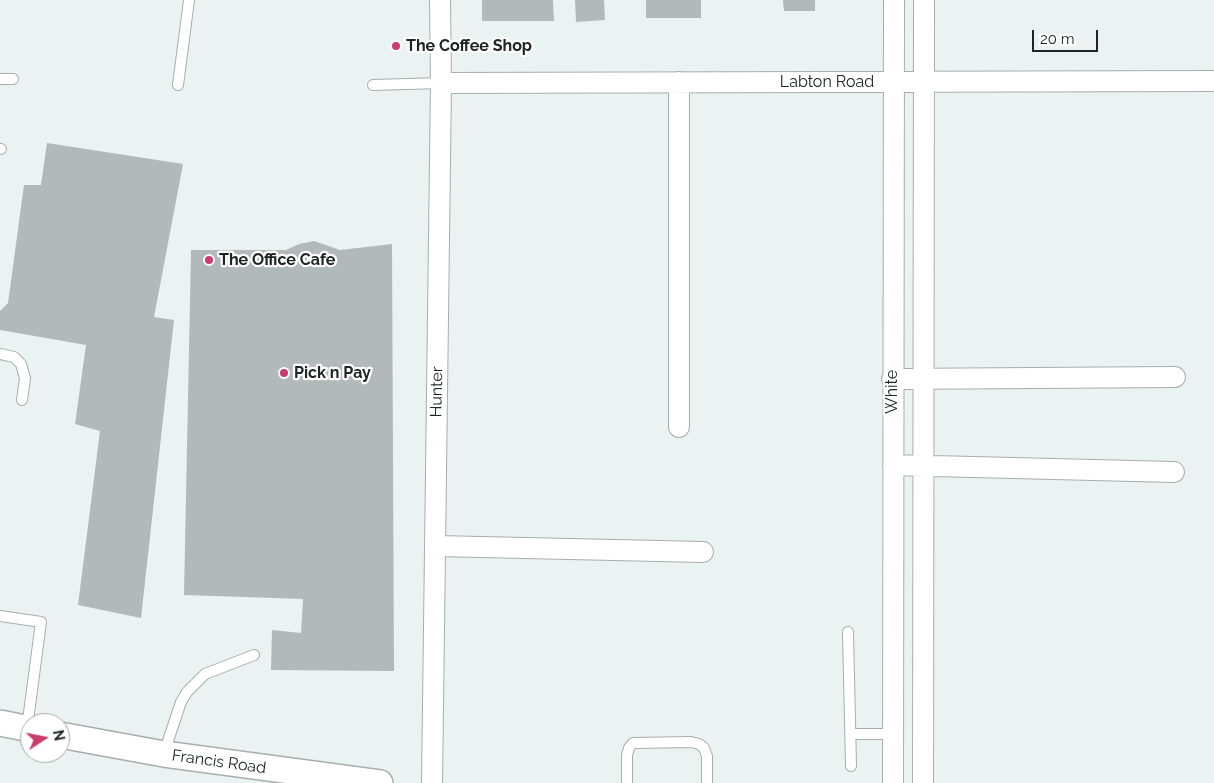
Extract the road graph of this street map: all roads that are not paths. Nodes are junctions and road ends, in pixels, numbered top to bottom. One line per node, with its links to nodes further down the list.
1 (189, 0): 13 (lane)
2 (440, 0): 11 (street, Hunter)
3 (894, 0): 10 (street, White)
4 (924, 0): 7 (street, White)
5 (0, 78): 6 (lane)
6 (13, 79)
7 (924, 81): 8 (street, Labton Road); 10 (street, Labton Road); 17 (street, White)
8 (1214, 81)
9 (680, 82): 10 (street, Labton Road); 11 (street, Labton Road); 19 (street)
10 (893, 82): 16 (street, White)
11 (441, 83): 12 (lane); 23 (street, Hunter)
12 (373, 85)
13 (178, 86)
14 (0, 354): 18 (lane)
15 (1175, 377): 17 (street)
16 (892, 379): 17 (street); 20 (street, White)
17 (924, 380): 21 (street, White)
18 (22, 400)
19 (679, 427)
20 (893, 465): 21 (street); 32 (street, White)
21 (924, 465): 22 (street); 41 (street, White)
22 (1174, 472)
23 (436, 546): 24 (street); 37 (street, Hunter)
24 (703, 552)
25 (0, 616): 28 (lane)
26 (848, 632): 31 (lane)
27 (254, 655): 34 (lane)
28 (30, 713)
29 (0, 723): 30 (street)
30 (20, 727)
31 (850, 734): 32 (lane); 35 (lane)
32 (893, 734): 40 (street, White)
33 (70, 737): 34 (street, Francis Road)
34 (164, 754): 36 (street, Francis Road)
35 (851, 766)
36 (380, 783)
37 (432, 783)
38 (627, 783): 39 (lane)
39 (707, 783)
40 (893, 783)
41 (923, 783)

